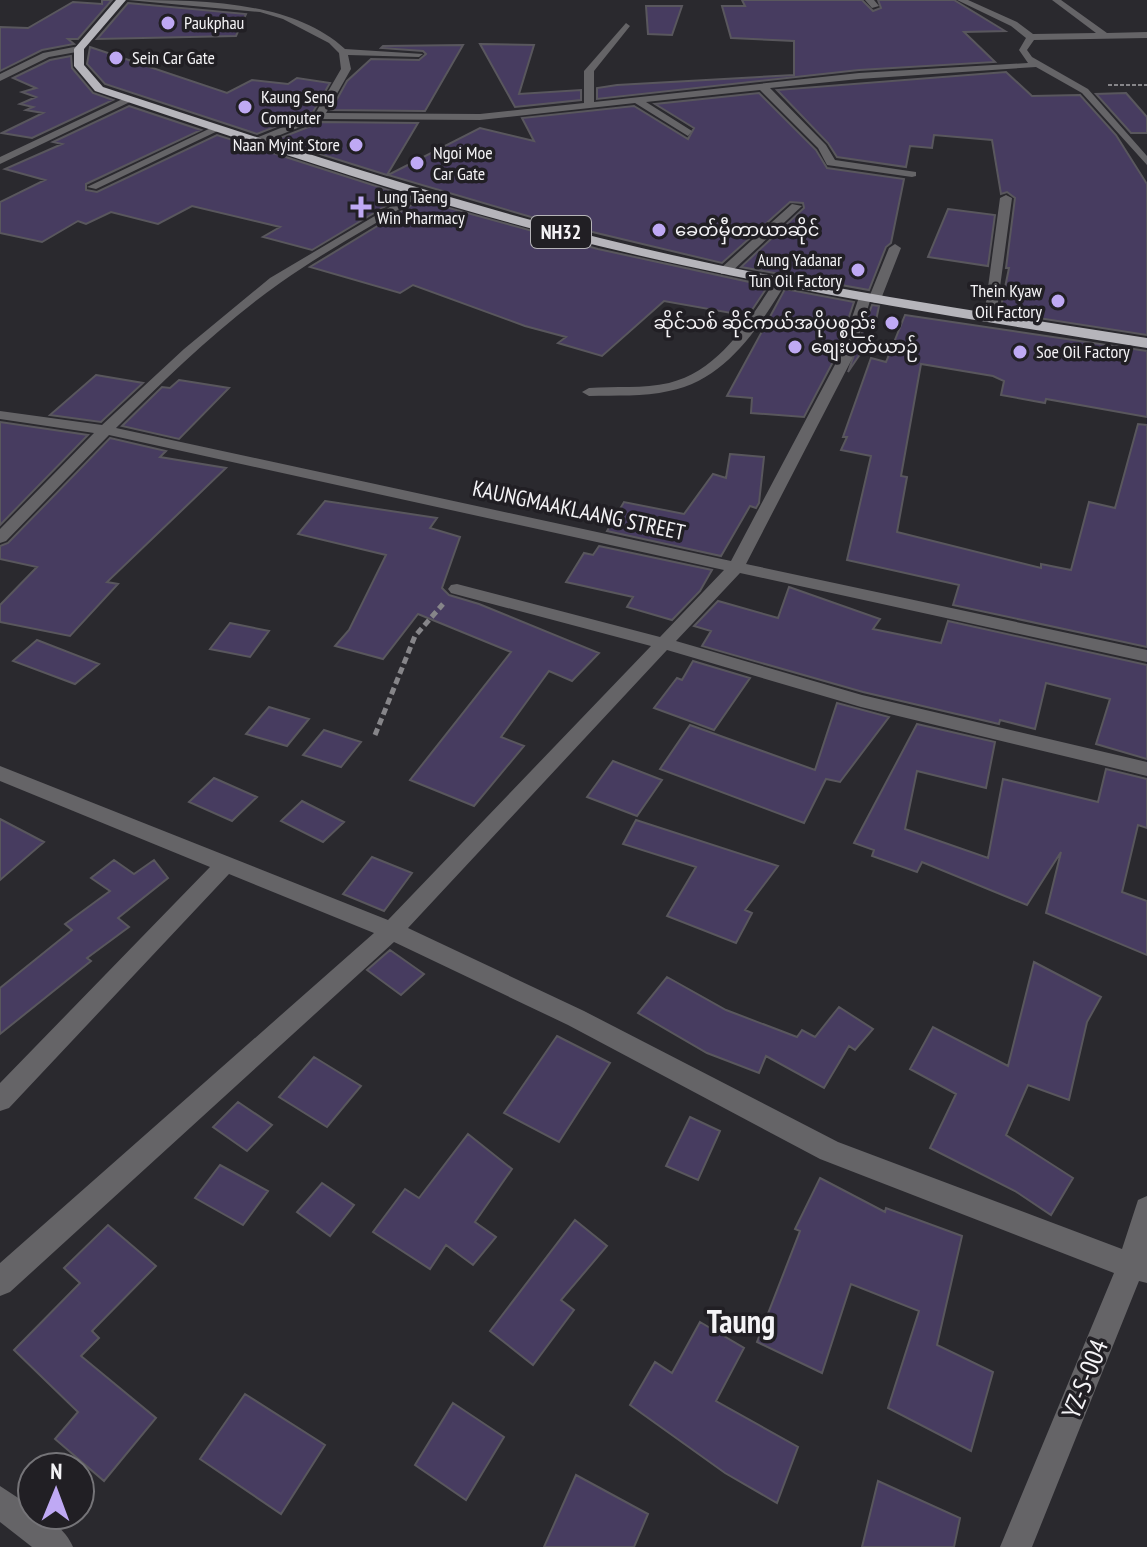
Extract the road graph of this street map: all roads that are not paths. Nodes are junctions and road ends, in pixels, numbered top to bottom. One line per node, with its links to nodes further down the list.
1 (121, 0): 9 (highway)
2 (132, 0): 10 (street)
3 (961, 0): 7 (street)
4 (1056, 0): 8 (street)
5 (626, 26): 20 (street)
6 (1147, 35): 8 (street)
7 (1031, 37): 8 (street); 14 (street)
8 (1107, 37)
9 (79, 49): 13 (street); 18 (highway, NH32)
10 (343, 52): 11 (street); 21 (street)
11 (419, 54)
12 (0, 64): 13 (street)
13 (25, 65): 15 (street); 16 (street)
14 (1034, 65): 17 (street); 26 (street)
15 (53, 66)
16 (0, 78)
17 (763, 87): 19 (street); 27 (street)
18 (129, 99): 22 (highway, NH32); 25 (street)
19 (637, 100): 20 (street); 23 (street)
20 (589, 106): 21 (street)
21 (319, 116): 24 (street)
22 (219, 128): 24 (highway, NH32); 28 (street)
23 (688, 133)
24 (260, 140): 29 (highway, NH32)
25 (0, 161)
26 (1147, 162)
27 (912, 174)
28 (92, 187)
29 (417, 194): 33 (highway, NH32); 40 (street)
30 (1006, 198): 36 (street)
31 (796, 206): 33 (street)
32 (895, 248): 35 (street)
33 (725, 271): 34 (highway, NH32)
34 (781, 281): 35 (highway, NH32); 38 (street)
35 (870, 298): 36 (highway, NH32); 42 (street)
36 (990, 317): 37 (highway, NH32)
37 (1147, 343)
38 (589, 392)
39 (0, 415): 40 (street, KAUNGMAAKLAANG STREET)
40 (104, 430): 41 (street); 42 (street, KAUNGMAAKLAANG STREET)
41 (0, 538)
42 (736, 567): 44 (street); 45 (street, KAUNGMAAKLAANG STREET)
43 (457, 589): 44 (street)
44 (666, 644): 46 (street); 49 (street)
45 (1147, 656)
46 (1147, 769)
47 (0, 773): 48 (street)
48 (226, 864): 49 (street); 50 (street)
49 (392, 931): 52 (street); 53 (street)
50 (0, 1100)
51 (1147, 1209): 52 (street, YZ-S-004)
52 (1139, 1268): 56 (street, YZ-S-004)
53 (0, 1282)
54 (0, 1502): 55 (street)
55 (57, 1547)
56 (1016, 1547)

